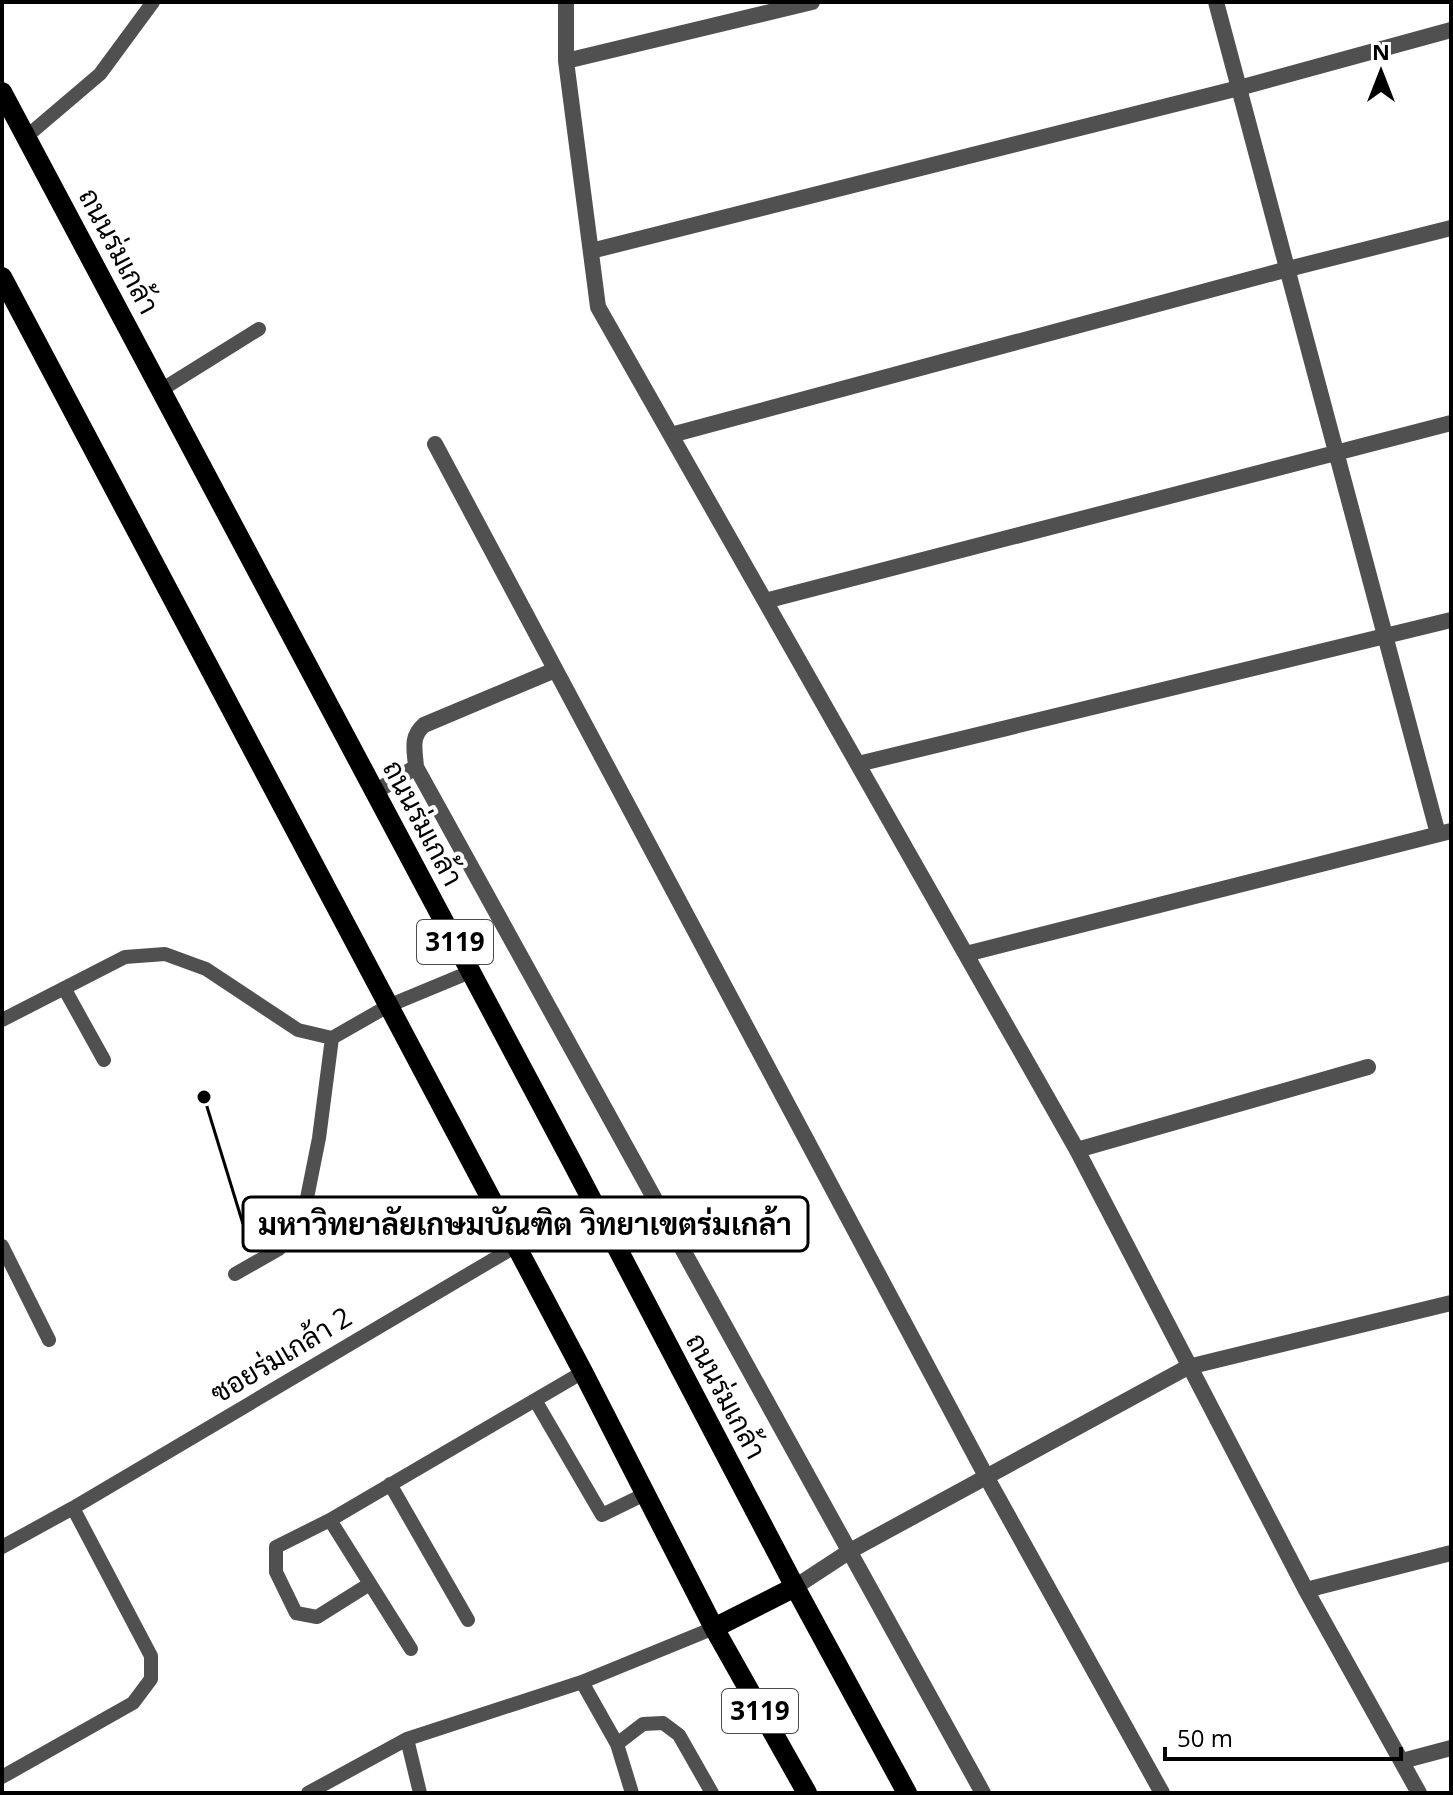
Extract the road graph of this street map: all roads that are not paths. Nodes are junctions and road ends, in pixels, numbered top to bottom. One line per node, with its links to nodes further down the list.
1 (153, 2): 9 (lane)
2 (566, 2): 6 (street)
3 (812, 2): 6 (street)
4 (1216, 2): 7 (street)
5 (1451, 30): 7 (street)
6 (566, 61): 11 (street)
7 (1239, 88): 11 (street); 12 (street)
8 (2, 92): 9 (main road, ถนนร่มเกล้า / 3119)
9 (26, 137): 15 (main road, ถนนร่มเกล้า / 3119)
10 (1451, 228): 12 (street)
11 (591, 251): 17 (street)
12 (1288, 269): 17 (street); 19 (street)
13 (2, 277): 31 (main road, 3119)
14 (259, 329): 15 (lane)
15 (161, 390): 26 (main road, ถนนร่มเกล้า / 3119)
16 (1451, 423): 19 (street)
17 (671, 435): 20 (street)
18 (435, 444): 23 (street)
19 (1336, 452): 20 (street); 22 (street)
20 (765, 601): 24 (street)
21 (1451, 620): 22 (street)
22 (1385, 636): 24 (street); 27 (street)
23 (555, 670): 25 (street); 45 (street)
24 (858, 764): 28 (street)
25 (416, 767): 26 (street); 51 (street)
26 (375, 792): 29 (main road, ถนนร่มเกล้า / 3119)
27 (1444, 833): 28 (street)
28 (966, 954): 36 (street)
29 (470, 972): 31 (lane); 54 (main road, ถนนร่มเกล้า / 3119)
30 (64, 988): 32 (lane); 33 (lane); 34 (lane)
31 (388, 1006): 33 (lane); 38 (main road, 3119)
32 (2, 1020)
33 (332, 1038): 39 (lane)
34 (104, 1060)
35 (1368, 1067): 36 (street)
36 (1077, 1150): 42 (street)
37 (2, 1246): 41 (lane)
38 (516, 1246): 43 (main road, 3119); 48 (lane, ซอยร่มเกล้า 2)
39 (235, 1274)
40 (1451, 1303): 42 (street)
41 (49, 1340)
42 (1188, 1367): 45 (street); 55 (street)
43 (583, 1372): 44 (lane); 47 (main road, 3119)
44 (535, 1400): 46 (lane); 47 (lane)
45 (987, 1478): 51 (street); 72 (street)
46 (390, 1484): 49 (lane); 56 (lane)
47 (645, 1494): 57 (main road, 3119)
48 (73, 1508): 50 (lane, ซอยร่มเกล้า 2); 64 (lane)
49 (330, 1520): 53 (lane); 53 (lane)
50 (2, 1547)
51 (850, 1551): 54 (street); 71 (street)
52 (1451, 1553): 55 (street)
53 (368, 1585): 58 (lane)
54 (795, 1587): 57 (main road); 70 (main road, ถนนร่มเกล้า / 3119)
55 (1306, 1590): 63 (street)
56 (468, 1620)
57 (714, 1628): 59 (lane); 69 (main road, 3119)
58 (411, 1649)
59 (582, 1682): 60 (lane); 61 (lane)
60 (407, 1739): 65 (lane); 66 (lane)
61 (617, 1744): 67 (lane); 68 (lane)
62 (1451, 1748): 63 (street)
63 (1402, 1761): 73 (street)
64 (2, 1777)
65 (308, 1793)
66 (420, 1793)
67 (632, 1793)
68 (712, 1793)
69 (807, 1793)
70 (907, 1793)
71 (983, 1793)
72 (1162, 1793)
73 (1419, 1793)

